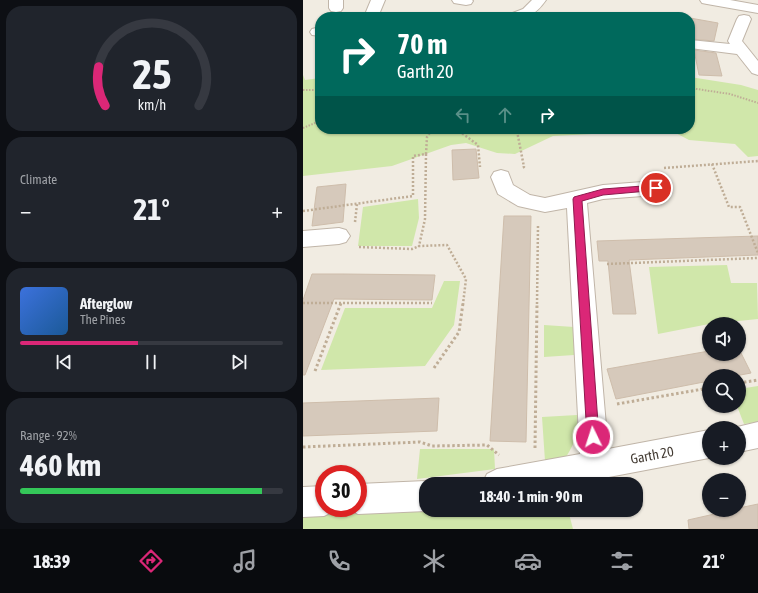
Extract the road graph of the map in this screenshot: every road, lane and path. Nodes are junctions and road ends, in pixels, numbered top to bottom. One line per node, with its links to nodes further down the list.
1 (378, 0): 5 (street)
2 (539, 0): 6 (street)
3 (707, 0): 4 (street)
4 (758, 9)
5 (373, 12)
6 (536, 12)
7 (744, 19): 9 (street)
8 (695, 45): 9 (street)
9 (741, 50): 10 (street)
10 (758, 70)
11 (695, 89): 14 (path)
12 (303, 90): 13 (path)
13 (315, 90)
14 (758, 103)
15 (315, 123): 16 (path)
16 (303, 128)
17 (429, 134): 20 (path)
18 (463, 134): 23 (path)
19 (518, 134): 23 (path)
20 (426, 154): 26 (path); 31 (path)
21 (758, 161): 22 (path)
22 (712, 164): 24 (path); 32 (path)
23 (501, 177): 25 (street)
24 (656, 188): 25 (street)
25 (577, 199): 34 (street)
26 (357, 204): 27 (path); 29 (path)
27 (303, 211)
28 (538, 218): 50 (path)
29 (349, 236): 30 (street); 31 (path)
30 (304, 242)
31 (419, 246): 38 (path)
32 (758, 253)
33 (758, 258): 34 (path)
34 (581, 265): 43 (street)
35 (303, 302): 36 (path)
36 (341, 303): 37 (path); 39 (path)
37 (432, 303)
38 (434, 368)
39 (315, 371)
40 (758, 380): 41 (path)
41 (746, 382)
42 (702, 389): 43 (path)
43 (591, 408): 48 (street)
44 (758, 435): 45 (street)
45 (746, 438)
46 (702, 445): 48 (street, Garth 20)
47 (303, 447): 49 (path)
48 (595, 466): 50 (street, Garth 20)
49 (500, 472): 50 (street, Garth 20)
50 (535, 477)
51 (419, 496): 52 (street)
52 (367, 499)
53 (315, 501): 54 (street)
54 (303, 502)

